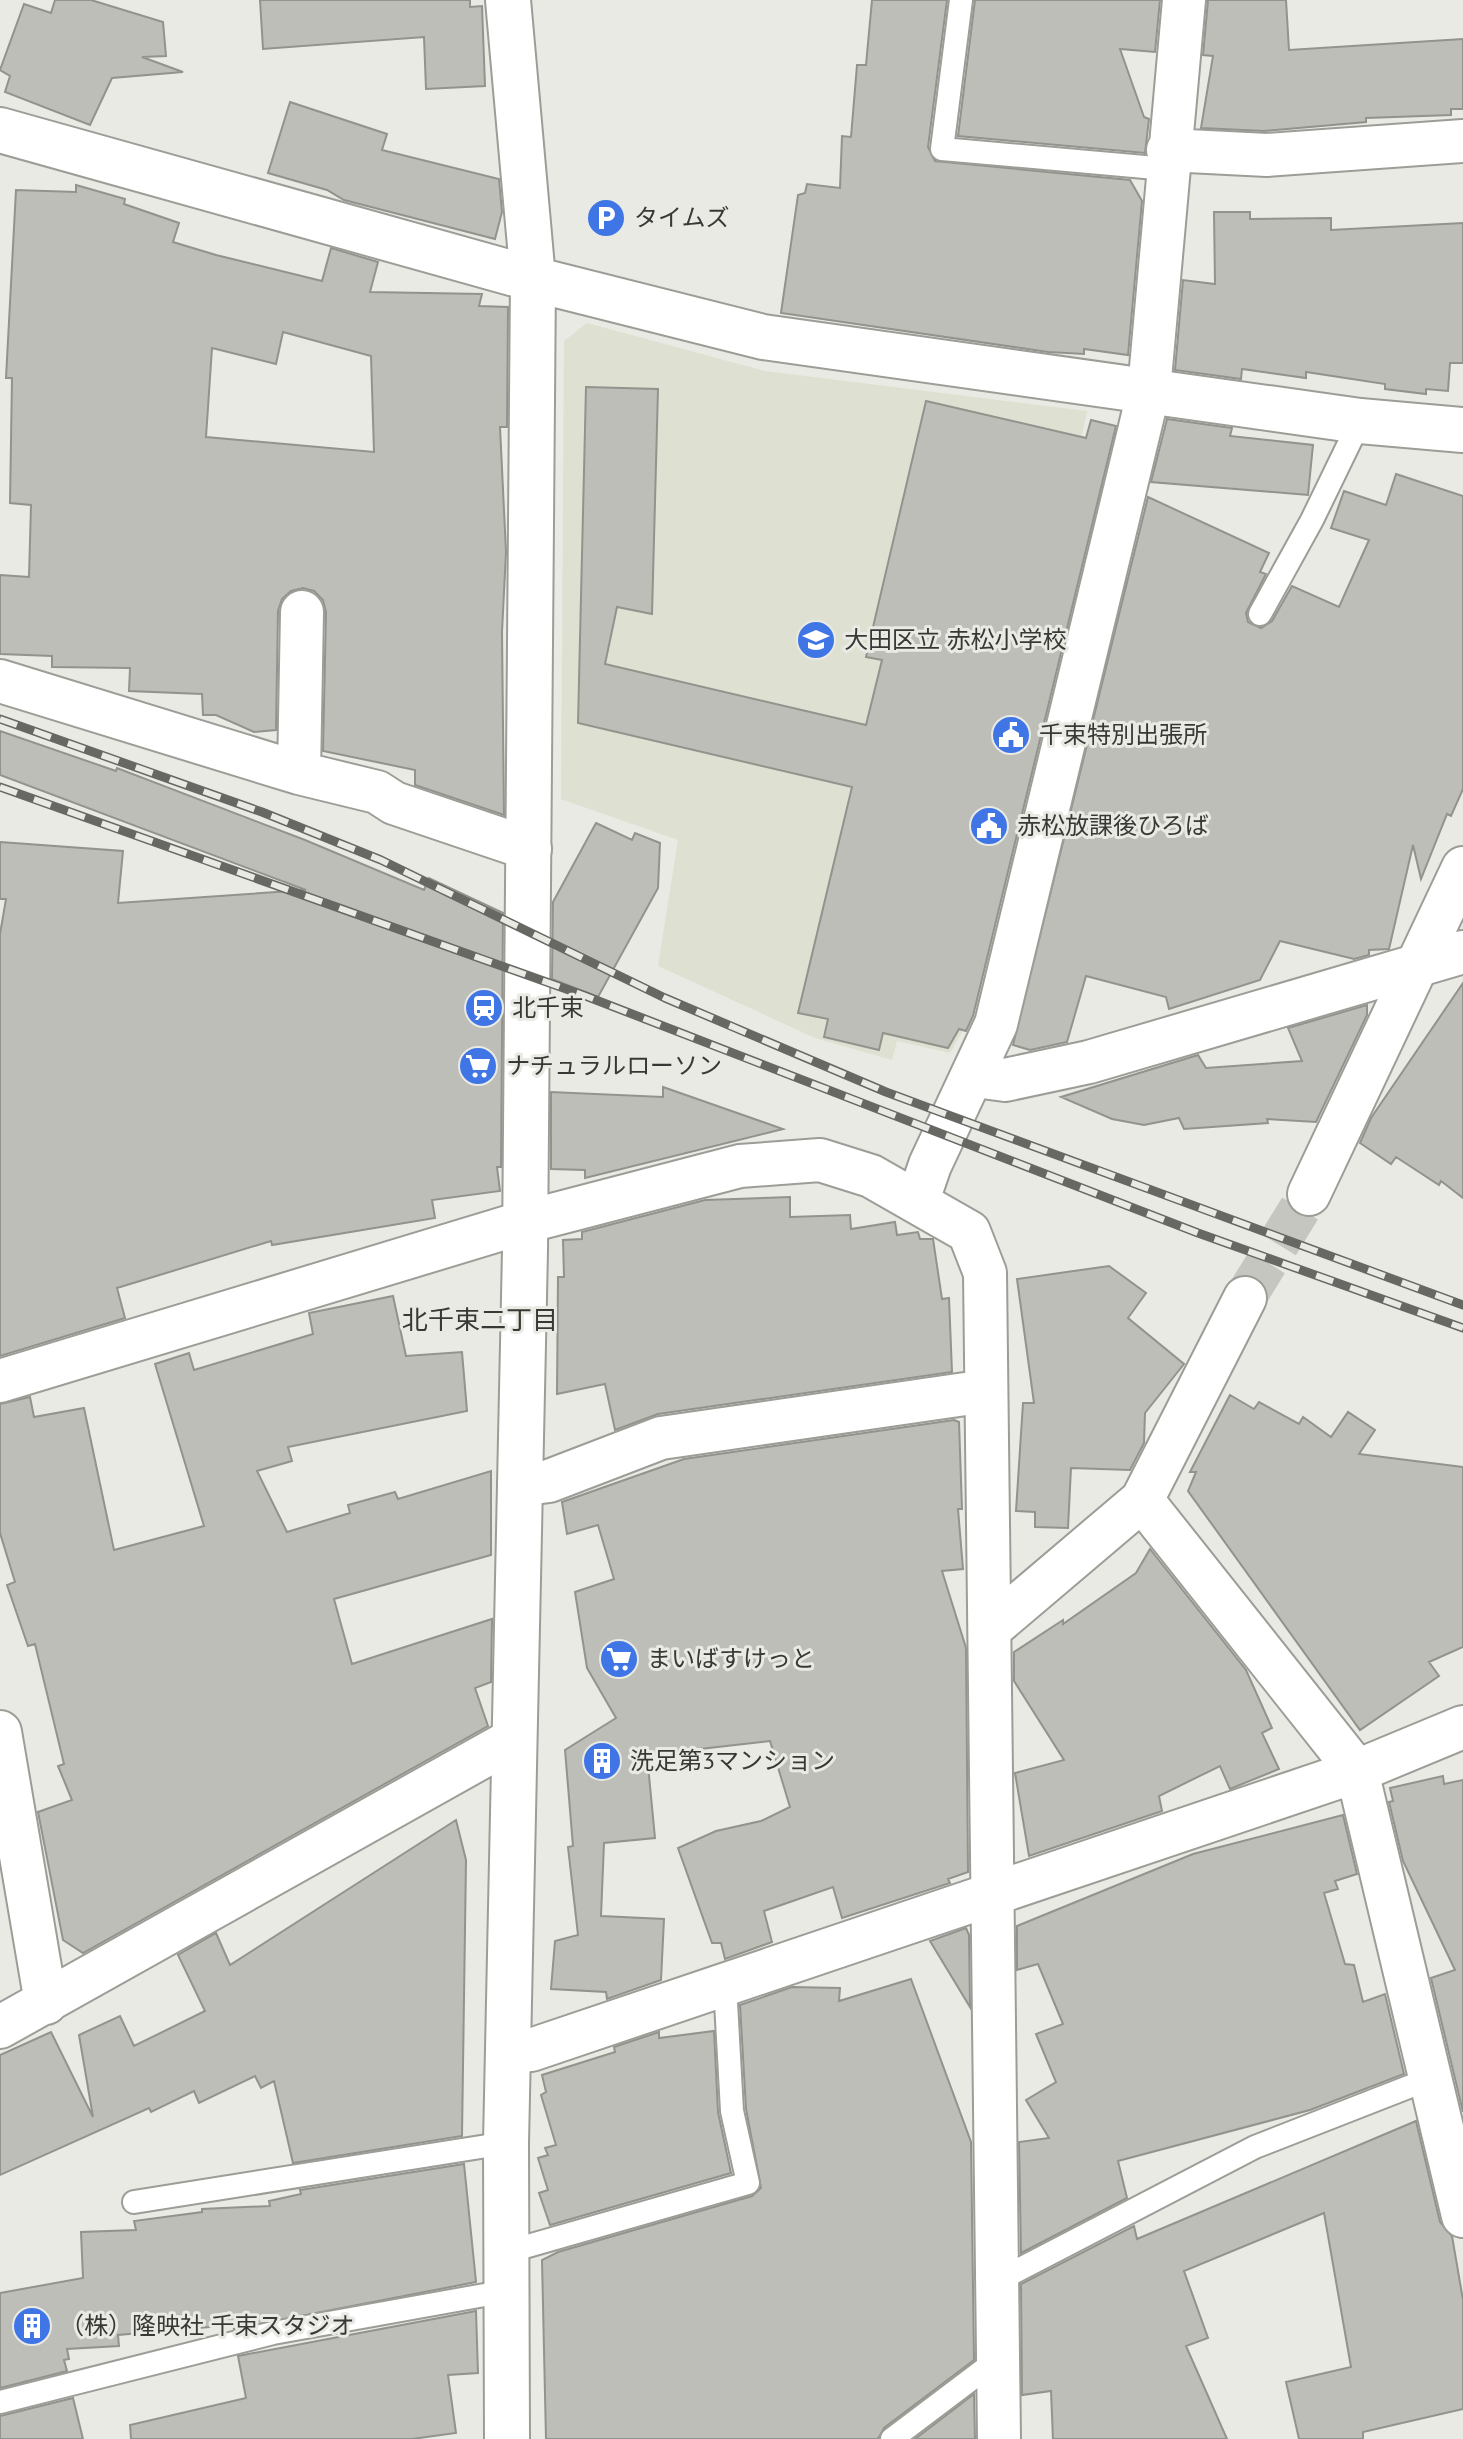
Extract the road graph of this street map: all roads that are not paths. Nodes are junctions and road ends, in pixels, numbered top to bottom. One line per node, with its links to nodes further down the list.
1 (508, 0): 7 (street)
2 (961, 0): 6 (lane)
3 (1184, 0): 6 (street)
4 (0, 130): 7 (street)
5 (1463, 141): 6 (street)
6 (1168, 159): 8 (street)
7 (533, 279): 8 (street); 15 (street)
8 (1149, 390): 9 (street); 19 (street)
9 (1360, 421): 10 (street); 12 (lane)
10 (1463, 430)
11 (302, 612): 14 (street)
12 (1260, 614)
13 (0, 681): 14 (street)
14 (299, 773): 15 (street)
15 (530, 849): 22 (street)
16 (1463, 868): 18 (street)
17 (1463, 952): 18 (street)
18 (1414, 966): 19 (street); 20 (street)
19 (975, 1076): 21 (street)
20 (1309, 1194)
21 (918, 1200): 22 (street); 25 (street)
22 (525, 1222): 24 (street); 26 (street)
23 (1245, 1298): 27 (street)
24 (0, 1381)
25 (986, 1391): 26 (street); 28 (street)
26 (519, 1485): 31 (street)
27 (1142, 1500): 28 (street); 32 (street)
28 (990, 1629): 33 (street)
29 (1463, 1727): 32 (street)
30 (0, 1732): 35 (street)
31 (514, 1739): 35 (street); 37 (street)
32 (1357, 1771): 33 (street); 38 (street)
33 (993, 1891): 34 (street); 43 (street)
34 (725, 1984): 37 (street); 42 (lane)
35 (46, 2003): 36 (street)
36 (0, 2027)
37 (508, 2053): 39 (street)
38 (1429, 2079): 41 (street); 43 (lane)
39 (506, 2143): 40 (lane); 42 (street)
40 (134, 2202)
41 (1463, 2216)
42 (507, 2272): 45 (lane); 46 (street)
43 (997, 2281): 44 (street)
44 (998, 2359): 47 (lane); 48 (street)
45 (0, 2402)
46 (507, 2439)
47 (892, 2439)
48 (999, 2439)

